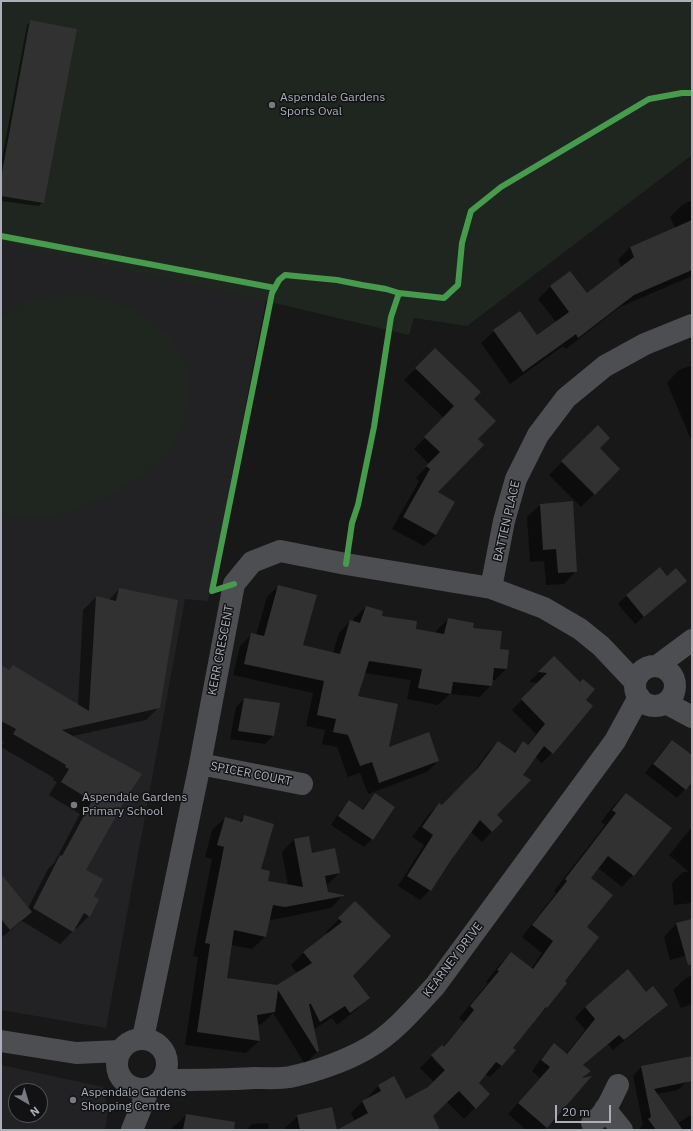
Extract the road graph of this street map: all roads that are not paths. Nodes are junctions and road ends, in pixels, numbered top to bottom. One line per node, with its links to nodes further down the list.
1 (692, 325): 2 (street, BATTEN PLACE)
2 (491, 588): 5 (street, KERR CRESCENT); 8 (street, KERR CRESCENT)
3 (692, 640): 5 (street, KEARNEY DRIVE)
4 (692, 647): 5 (street, KEARNEY DRIVE)
5 (655, 686): 6 (street, KERR CRESCENT); 7 (street); 12 (street, KEARNEY DRIVE)
6 (692, 709)
7 (692, 716)
8 (200, 764): 9 (street, SPICER COURT); 11 (street, KERR CRESCENT)
9 (302, 784)
10 (1, 1041): 12 (street, KEARNEY DRIVE)
11 (150, 1041): 12 (street); 12 (street)
12 (141, 1073): 14 (street)
13 (618, 1085): 15 (street)
14 (130, 1130)
15 (622, 1130)

